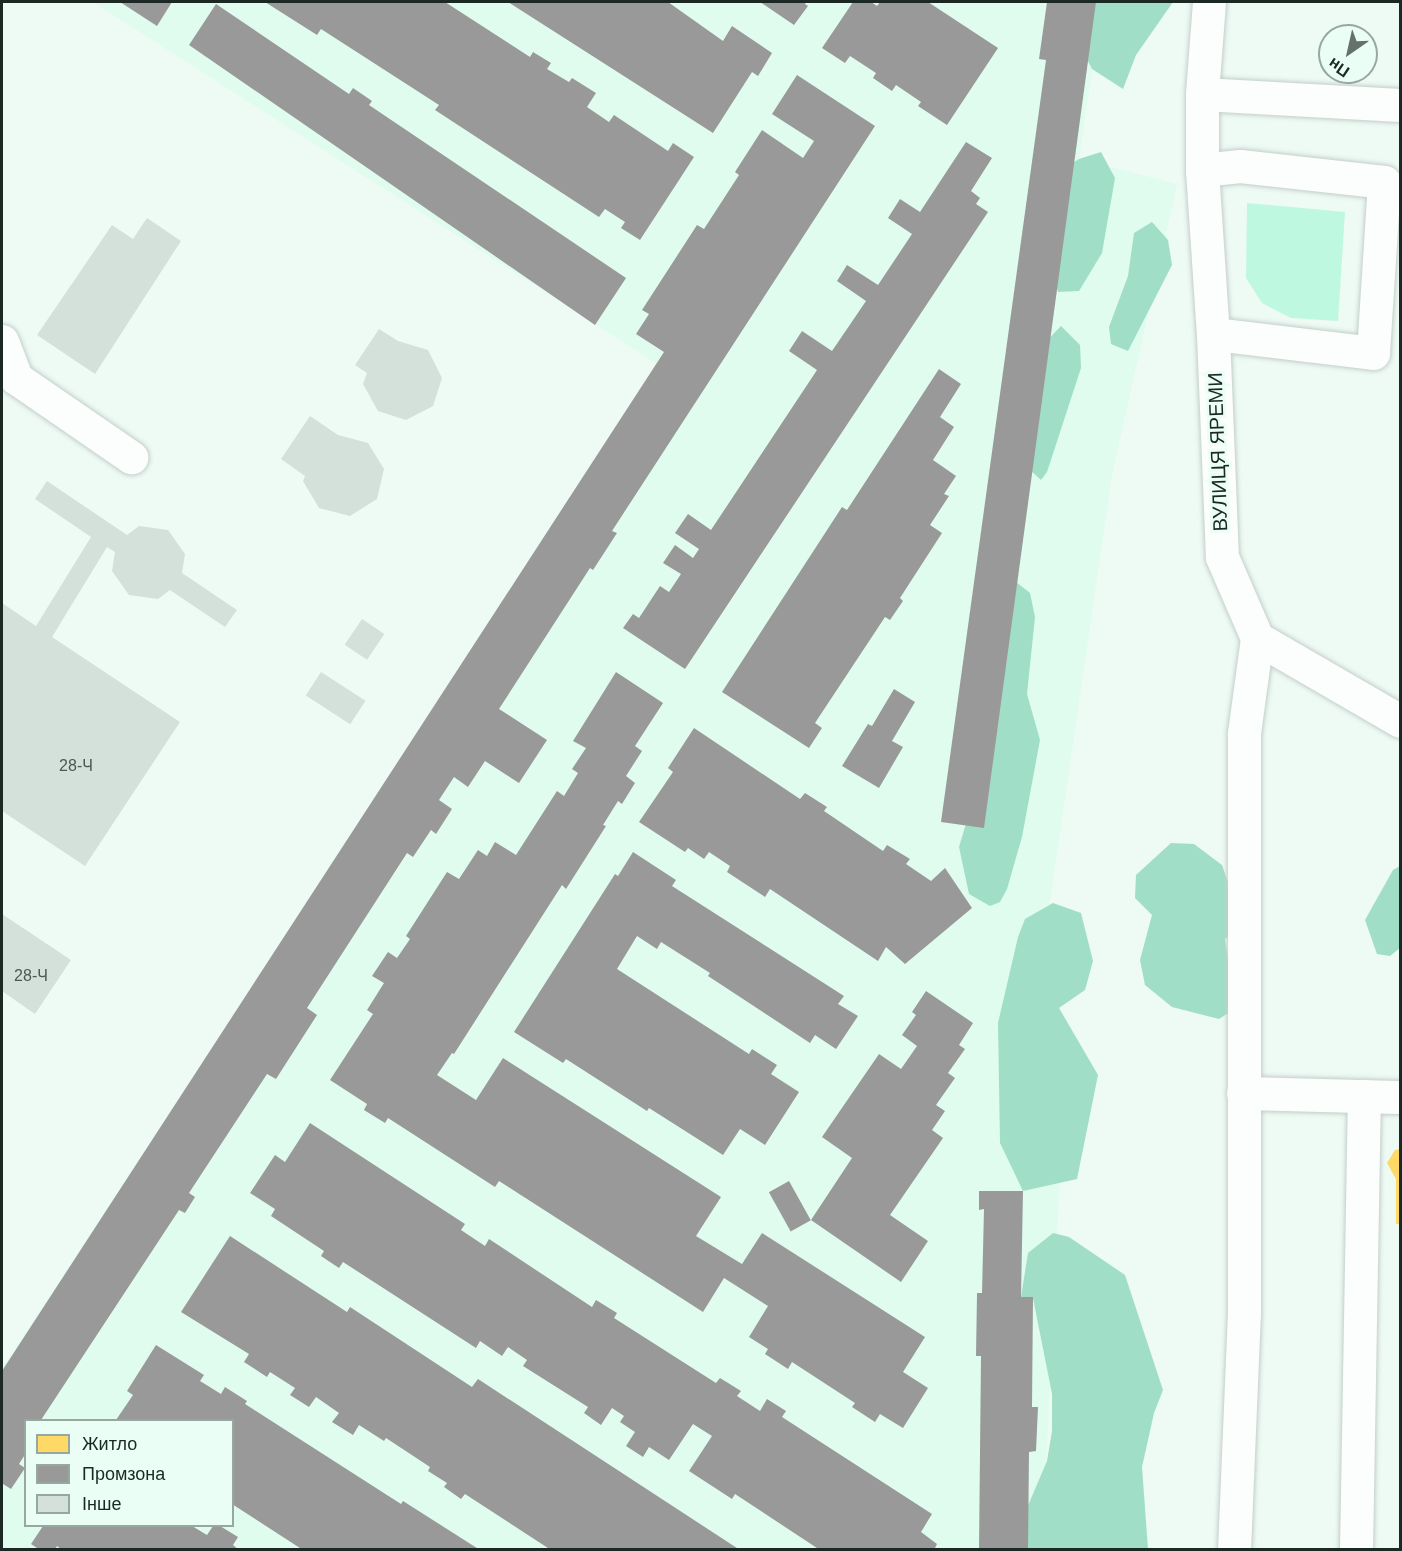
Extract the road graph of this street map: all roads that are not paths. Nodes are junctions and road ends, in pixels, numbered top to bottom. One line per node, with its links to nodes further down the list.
1 (1209, 2): 2 (street, ВУЛИЦЯ ЯРЕМИ)
2 (1202, 94): 3 (street); 4 (street, ВУЛИЦЯ ЯРЕМИ)
3 (1401, 105)
4 (1202, 170): 5 (street, ВУЛИЦЯ ЯРЕМИ); 5 (street)
5 (1213, 334): 8 (street, ВУЛИЦЯ ЯРЕМИ)
6 (2, 340): 7 (street)
7 (131, 457)
8 (1257, 638): 9 (street); 10 (street)
9 (1401, 721)
10 (1243, 1093): 11 (street); 13 (street)
11 (1364, 1096): 12 (street); 14 (street)
12 (1401, 1097)
13 (1234, 1550)
14 (1356, 1550)

